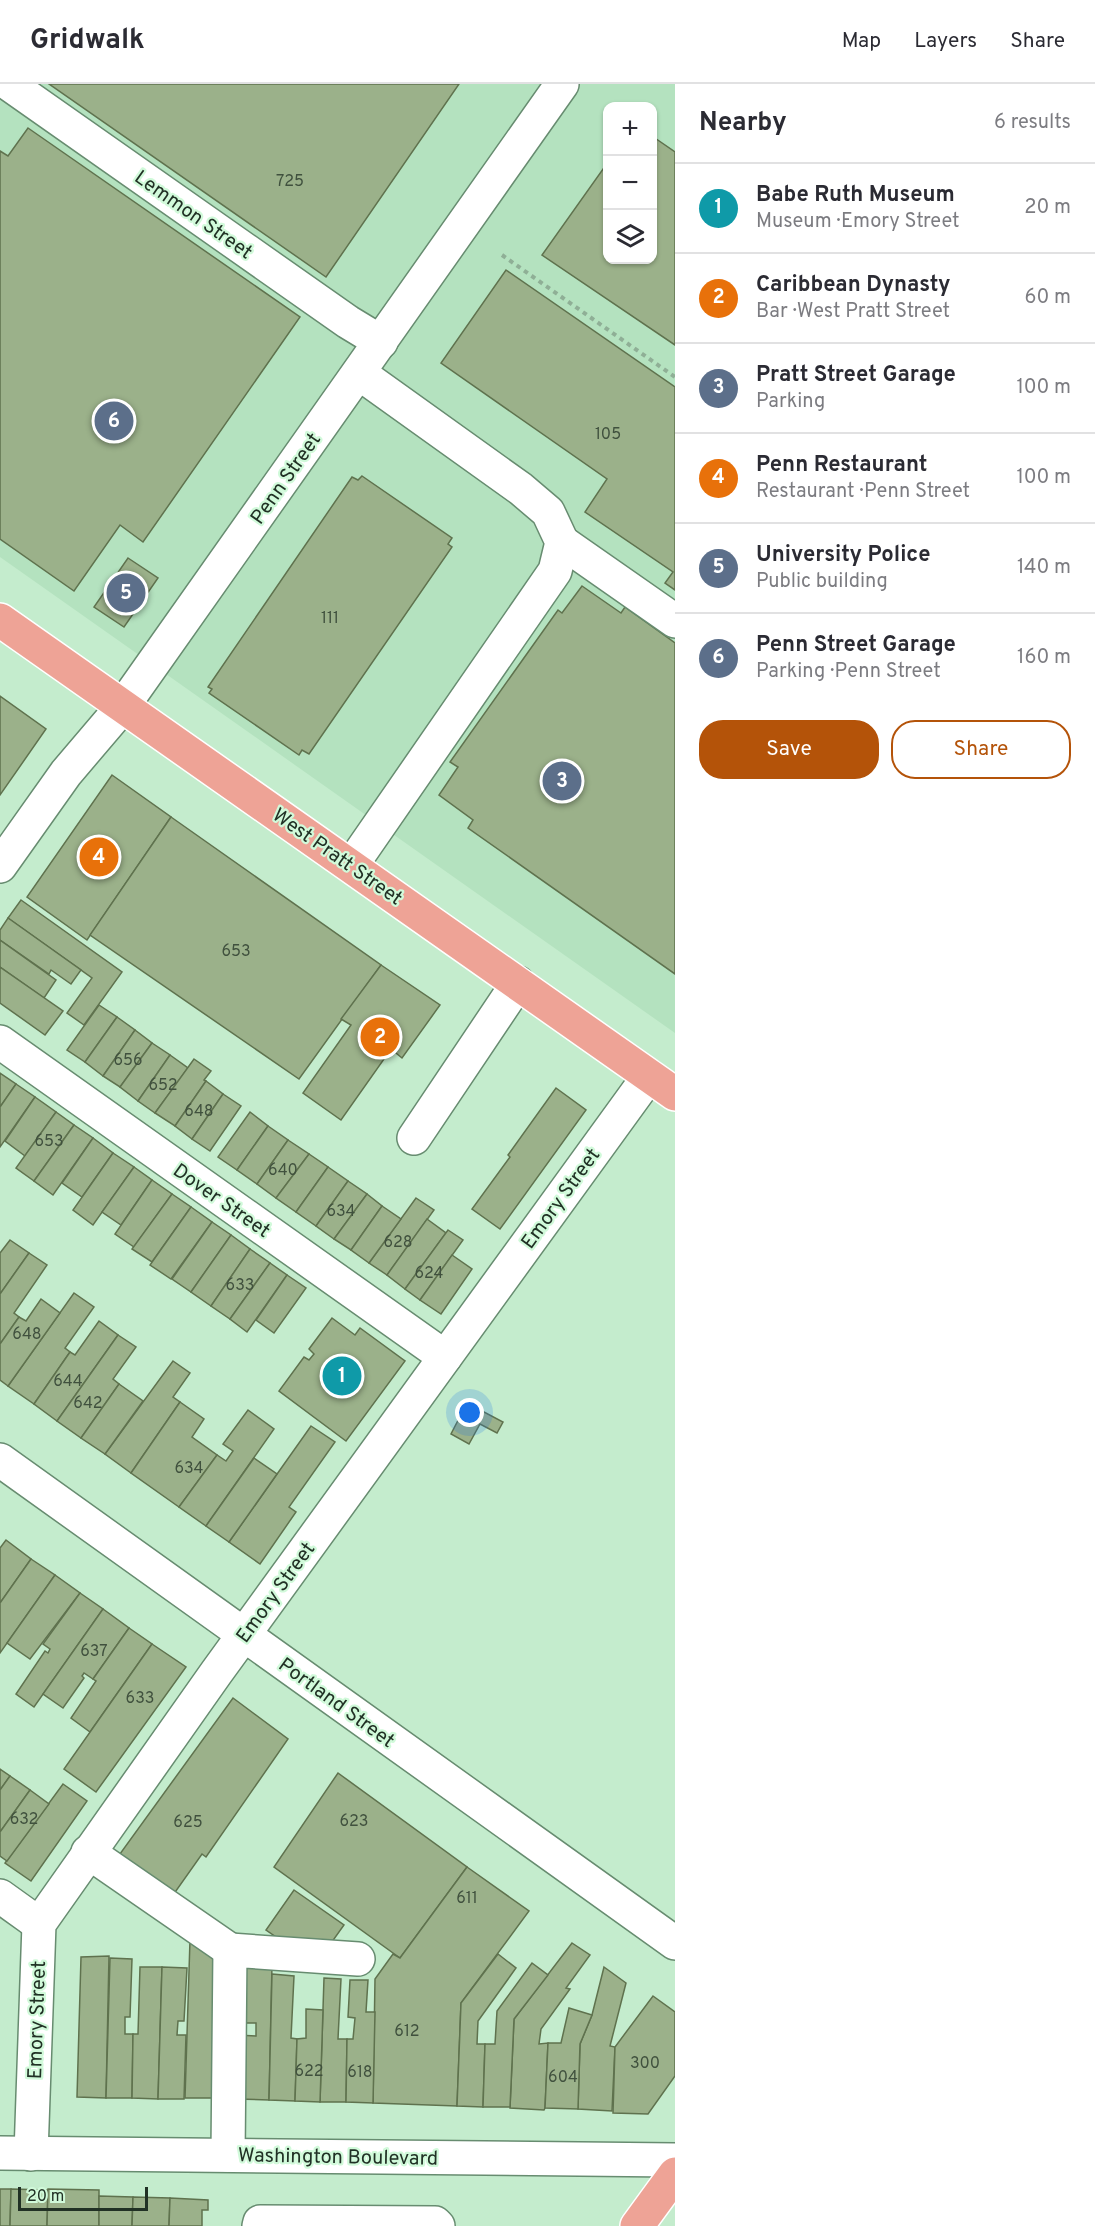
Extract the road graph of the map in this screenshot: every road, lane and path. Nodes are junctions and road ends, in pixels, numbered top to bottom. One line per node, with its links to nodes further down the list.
1 (9, 84): 4 (street, Lemmon Street)
2 (562, 84): 4 (street, Penn Street)
3 (502, 255): 6 (path)
4 (381, 342): 5 (street, Penn Street)
5 (359, 373): 7 (street); 10 (street, Penn Street)
6 (675, 376)
7 (562, 542): 9 (street); 12 (street)
8 (0, 620): 10 (main road, West Pratt Street)
9 (675, 621)
10 (123, 706): 11 (street, Penn Street); 12 (main road, West Pratt Street)
11 (0, 866)
12 (351, 866): 13 (main road, West Pratt Street)
13 (518, 983): 15 (main road, West Pratt Street); 16 (street)
14 (0, 1042): 17 (street, Dover Street)
15 (662, 1085): 17 (street, Emory Street)
16 (414, 1138)
17 (445, 1357): 19 (street, Emory Street)
18 (0, 1460): 19 (street, Portland Street)
19 (244, 1635): 20 (street, Emory Street); 23 (street, Portland Street)
20 (88, 1852): 22 (street, Emory Street); 24 (street)
21 (0, 1896): 22 (street)
22 (39, 1924): 26 (street, Emory Street)
23 (675, 1943)
24 (230, 1950): 25 (street); 27 (street)
25 (358, 1959)
26 (15, 2153): 27 (street, Washington Boulevard)
27 (228, 2155): 28 (street, Washington Boulevard)
28 (675, 2160)
29 (675, 2174): 32 (main road)
30 (259, 2226): 31 (street)
31 (438, 2226)
32 (637, 2226)

